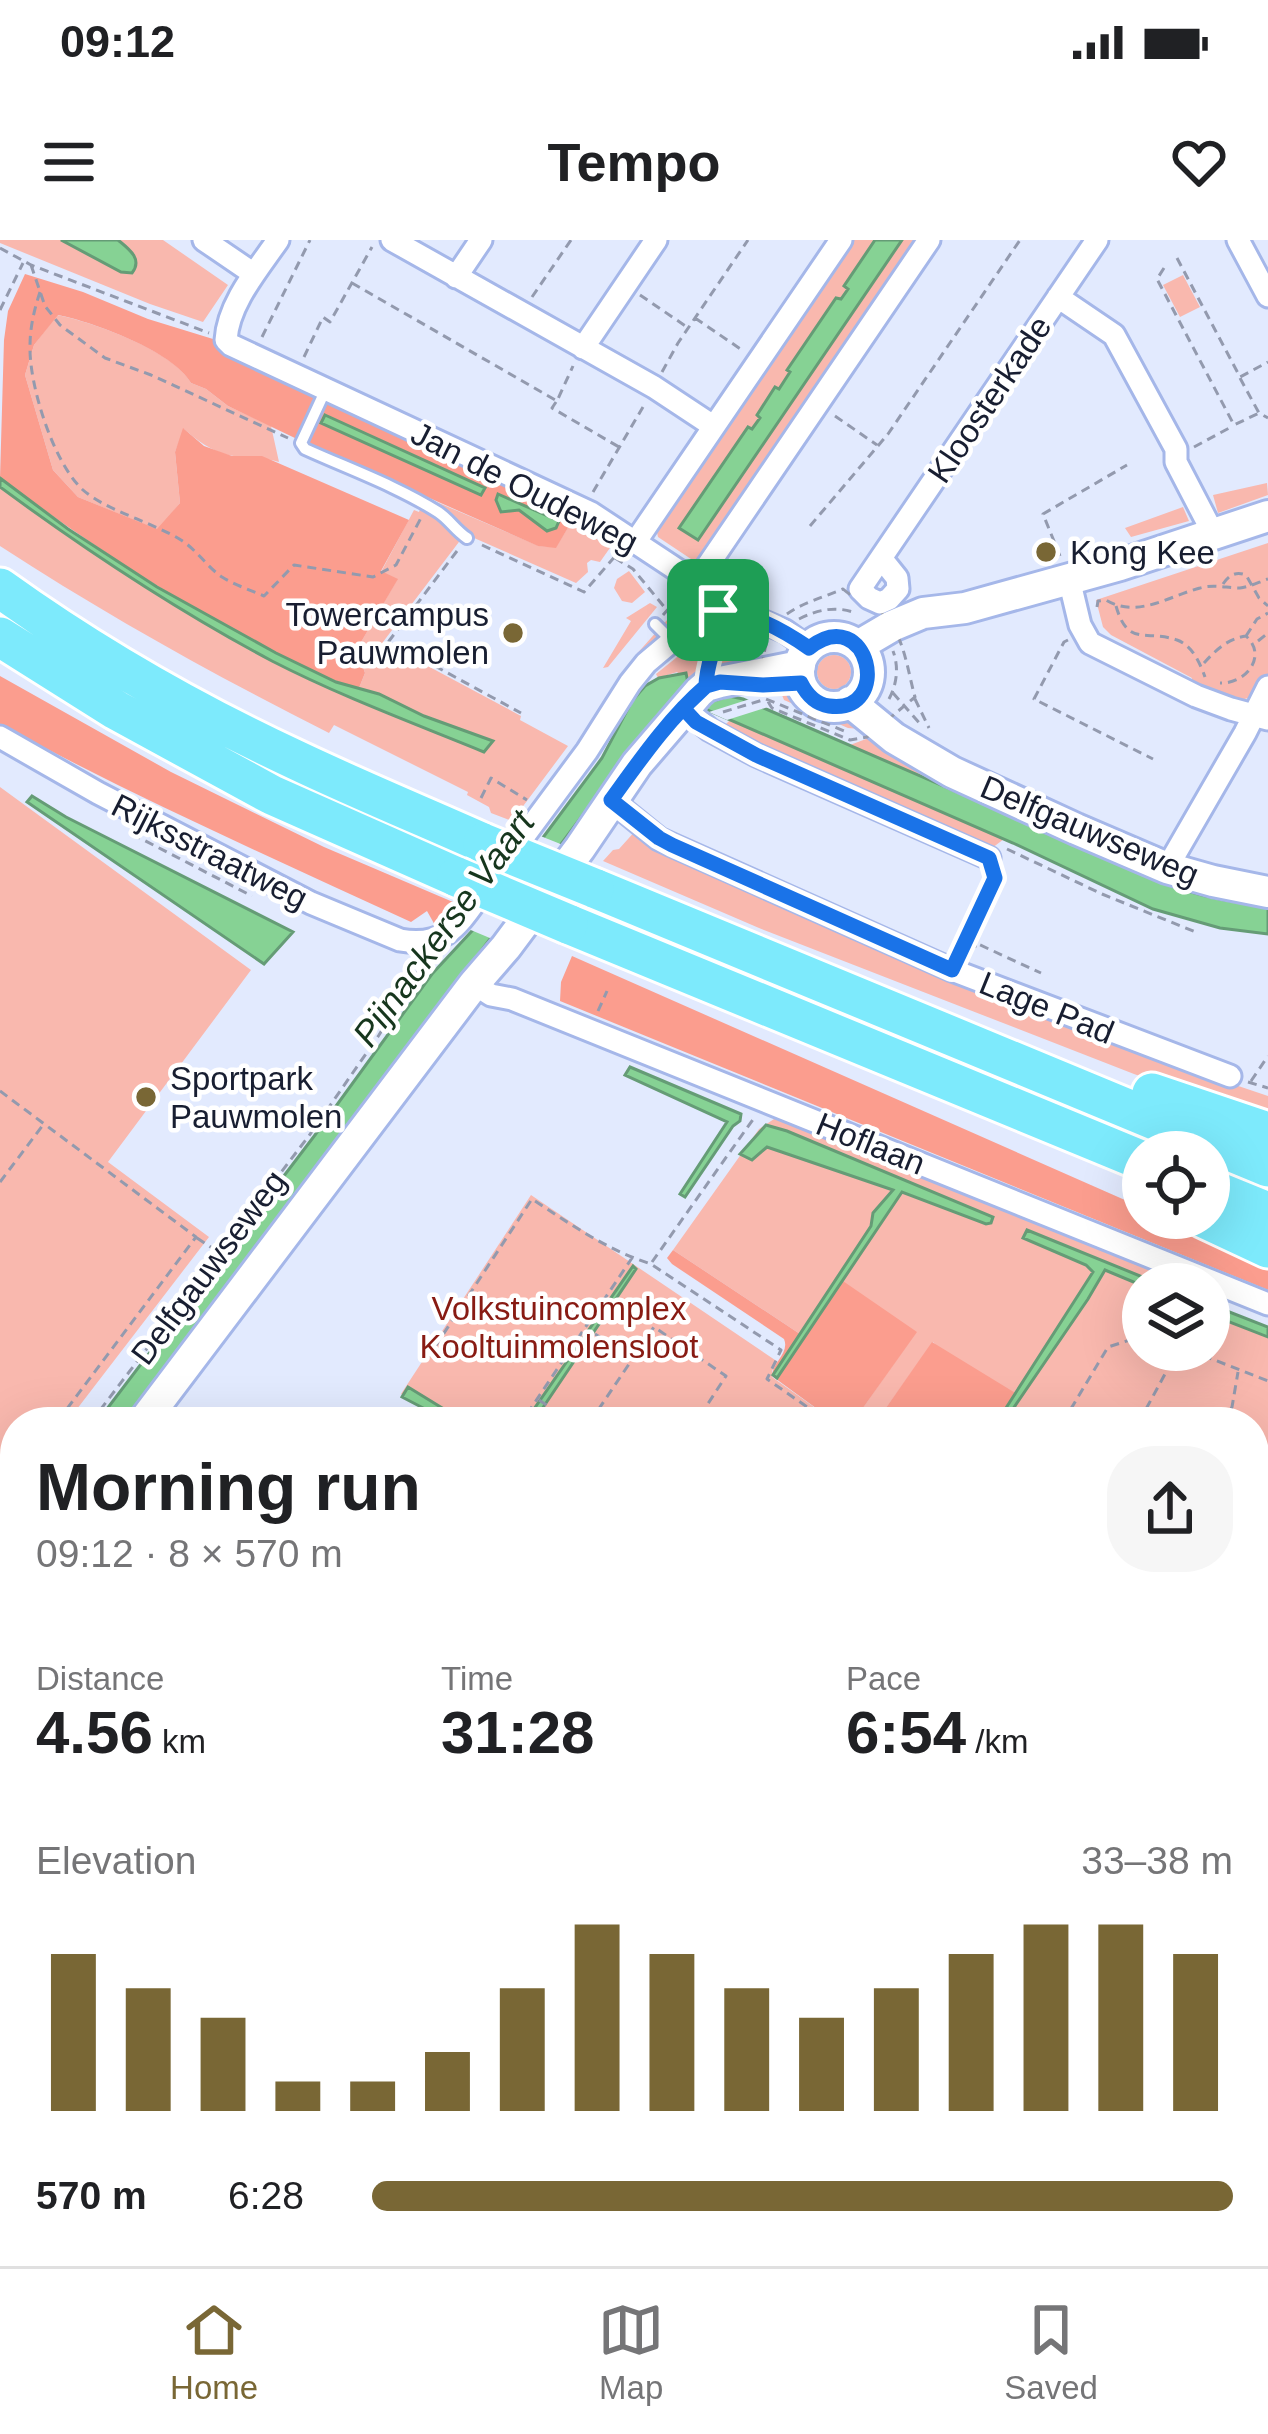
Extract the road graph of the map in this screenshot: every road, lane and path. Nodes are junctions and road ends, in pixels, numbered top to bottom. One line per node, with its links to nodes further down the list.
1 (204, 240): 19 (street)
2 (278, 240): 19 (street)
3 (310, 240): 32 (path)
4 (375, 240): 21 (path)
5 (392, 240): 20 (street)
6 (481, 240): 20 (street)
7 (571, 240): 27 (path)
8 (656, 240): 22 (street)
9 (841, 240): 33 (street)
10 (929, 240): 39 (street)
11 (1020, 240): 45 (path)
12 (1097, 240): 25 (street, Kloosterkade)
13 (1238, 240): 24 (street)
14 (0, 248): 16 (path)
15 (1177, 258): 36 (path)
16 (24, 261): 17 (path); 26 (path)
17 (32, 265): 23 (path); 30 (path)
18 (1164, 268): 42 (path)
19 (254, 274): 30 (street)
20 (456, 277): 27 (street)
21 (352, 283): 35 (path); 38 (path)
22 (626, 285): 29 (path); 31 (street)
23 (40, 292): 44 (path); 49 (path)
24 (1268, 296)
25 (1058, 297): 47 (street); 56 (street, Kloosterkade)
26 (0, 310)
27 (521, 314): 31 (street)
28 (694, 318): 33 (path)
29 (688, 328)
30 (226, 340): 32 (street, Jan de Oudeweg)
31 (583, 348): 38 (path); 43 (street)
32 (254, 355): 35 (street, Jan de Oudeweg)
33 (758, 361): 43 (street)
34 (1268, 362): 36 (path)
35 (296, 375): 37 (street, Jan de Oudeweg)
36 (1240, 377): 40 (path)
37 (326, 388): 44 (lane); 54 (street, Jan de Oudeweg)
38 (556, 400): 46 (path)
39 (818, 404): 45 (path); 58 (street)
40 (1259, 413): 41 (path); 42 (path)
41 (1268, 418)
42 (1234, 425): 47 (path)
43 (713, 426): 54 (street)
44 (301, 443): 49 (lane)
45 (878, 446): 51 (path)
46 (620, 447)
47 (1176, 457): 52 (street)
48 (1127, 465): 62 (path)
49 (428, 505): 53 (lane)
50 (1268, 516): 52 (street)
51 (810, 526)
52 (1214, 535): 62 (street)
53 (467, 538): 55 (path); 83 (path)
54 (632, 538): 55 (path); 58 (street, Jan de Oudeweg)
55 (615, 558): 65 (path)
56 (881, 558)
57 (1268, 579): 59 (path)
58 (694, 581): 66 (street, Jan de Oudeweg)
59 (1253, 584): 60 (path); 60 (path); 67 (path)
60 (1222, 586): 63 (path)
61 (0, 588): 103 (highway, bridge)
62 (1072, 593): 63 (path); 70 (street); 72 (street)
63 (1116, 606): 78 (path)
64 (842, 609): 77 (path)
65 (668, 610)
66 (718, 610): 69 (street); 75 (street); 82 (lane)
67 (1268, 610): 73 (path)
68 (655, 625): 75 (lane)
69 (774, 626): 72 (path); 77 (street); 82 (path)
70 (1083, 632): 80 (street); 88 (path)
71 (1268, 632): 76 (path)
72 (896, 633): 79 (street); 84 (path)
73 (1246, 636): 76 (path); 78 (path)
74 (0, 637): 106 (highway, bridge)
75 (672, 641): 96 (street)
76 (1257, 642): 80 (path)
77 (802, 654): 79 (street); 79 (street); 82 (street)
78 (1201, 666): 80 (path)
79 (860, 673): 84 (street, Delfgauwseweg)
80 (1200, 687): 85 (street)
81 (1268, 687): 85 (street)
82 (732, 695): 84 (path); 90 (street, Delfgauwseweg); 92 (street, Delfgauwseweg)
83 (520, 713)
84 (895, 713): 87 (street, Delfgauwseweg); 87 (path)
85 (1256, 722): 93 (street)
86 (0, 737): 96 (street, Rijksstraatweg)
87 (925, 744): 93 (street, Delfgauwseweg)
88 (1153, 759)
89 (481, 798): 91 (path)
90 (611, 800): 98 (street, Lage Pad); 100 (street, Delfgauwseweg)
91 (531, 802)
92 (989, 858): 95 (path, Delfgauwseweg); 97 (path)
93 (1167, 868): 94 (street, Delfgauwseweg)
94 (1268, 892)
95 (1198, 933)
96 (429, 942): 120 (path, Delfgauwseweg)
97 (965, 942): 98 (path); 99 (path)
98 (952, 970): 105 (street, Lage Pad)
99 (1041, 973)
100 (474, 984): 108 (street, Hoflaan); 135 (street, Delfgauwseweg)
101 (607, 991): 102 (path)
102 (597, 1013)
103 (962, 1042): 110 (highway); 112 (highway)
104 (1268, 1056): 105 (path)
105 (1240, 1080)
106 (960, 1086): 111 (highway); 113 (highway)
107 (0, 1091): 109 (path)
108 (767, 1100): 122 (path); 123 (street, Hoflaan)
109 (44, 1124): 114 (path); 118 (path)
110 (1268, 1132)
111 (1122, 1152)
112 (1268, 1167)
113 (1122, 1180)
114 (0, 1182)
115 (1230, 1197): 116 (highway)
116 (1268, 1212)
117 (1230, 1230): 119 (highway)
118 (196, 1237): 120 (path); 133 (path)
119 (1268, 1248)
120 (218, 1252): 134 (path, Delfgauwseweg)
121 (632, 1258): 122 (path); 127 (path); 132 (path)
122 (651, 1264): 140 (path)
123 (1268, 1304)
124 (596, 1334): 126 (path)
125 (1122, 1343): 141 (path)
126 (633, 1358): 138 (path); 139 (path)
127 (427, 1359)
128 (1230, 1366): 129 (path)
129 (1239, 1369): 131 (path); 143 (path)
130 (1167, 1371): 142 (path)
131 (1268, 1381)
132 (537, 1399): 136 (path); 137 (path)
133 (68, 1407)
134 (102, 1407)
135 (153, 1407)
136 (532, 1407)
137 (550, 1407)
138 (600, 1407)
139 (706, 1407)
140 (807, 1407)
141 (1072, 1407)
142 (1147, 1407)
143 (1232, 1407)

